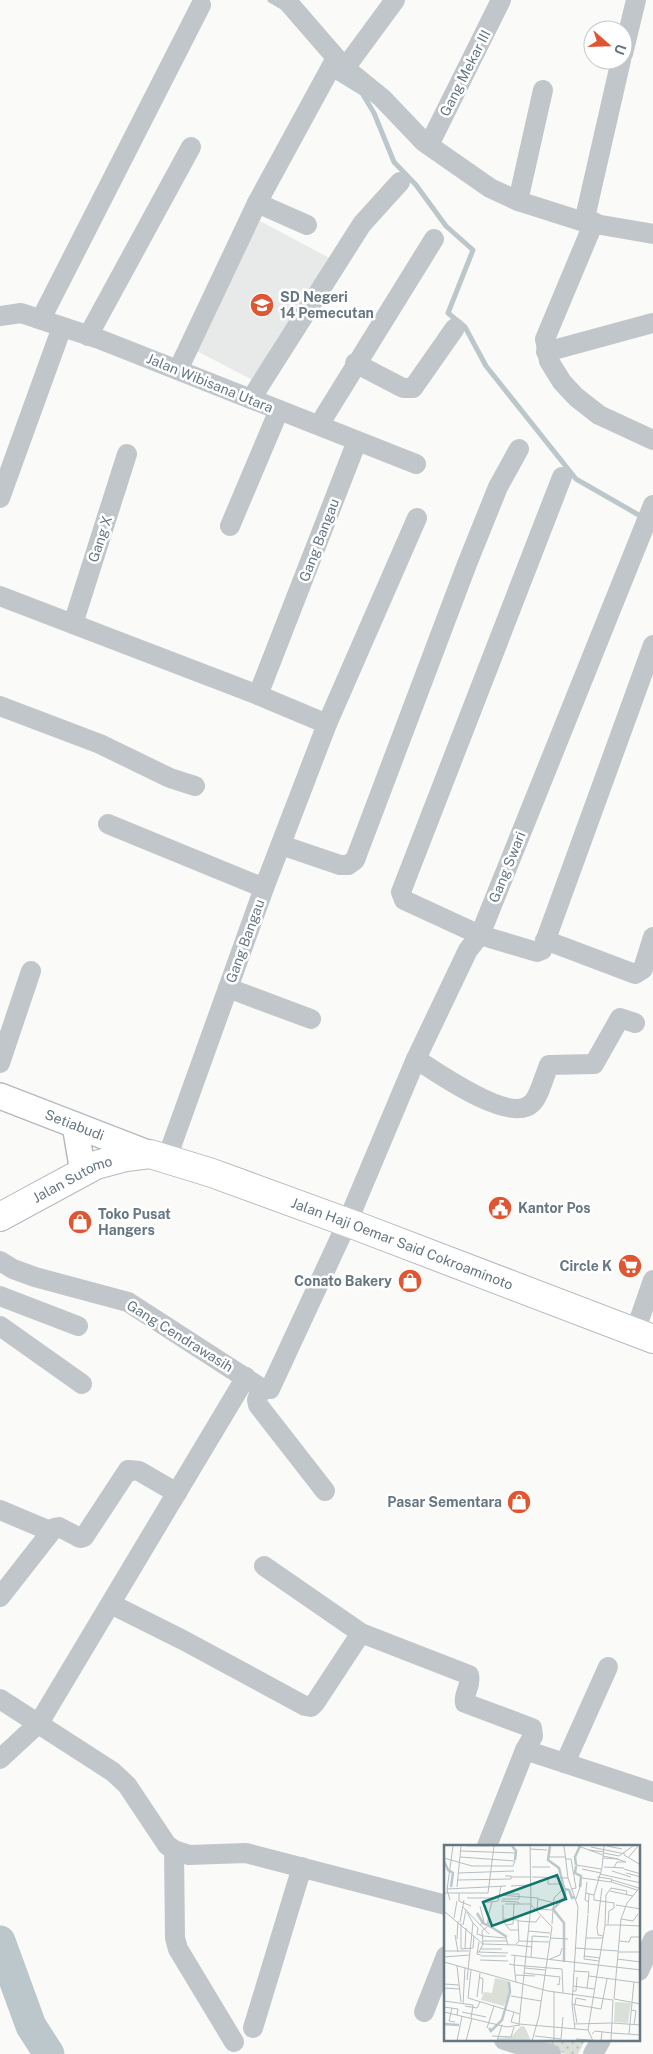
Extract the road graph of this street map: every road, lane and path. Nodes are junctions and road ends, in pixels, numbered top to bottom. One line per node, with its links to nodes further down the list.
1 (286, 0): 7 (street)
2 (395, 0): 7 (street)
3 (502, 0): 10 (street, Gang Mekar III)
4 (636, 0): 6 (street)
5 (201, 4): 20 (street)
6 (631, 20)
7 (334, 68): 10 (street); 14 (street)
8 (619, 70): 15 (street)
9 (543, 90): 13 (street)
10 (429, 145): 13 (street)
11 (191, 147): 24 (street)
12 (400, 182): 28 (street)
13 (518, 201): 15 (street)
14 (257, 203): 16 (street); 27 (street)
15 (589, 222): 17 (street); 25 (street)
16 (307, 225)
17 (653, 234)
18 (434, 239): 26 (street)
19 (0, 316): 20 (street, Jalan Wibisana Utara)
20 (41, 319): 22 (street, Jalan Wibisana Utara)
21 (653, 323): 25 (street)
22 (62, 327): 24 (street, Jalan Wibisana Utara); 37 (street)
23 (455, 328): 26 (street)
24 (88, 336): 27 (street, Jalan Wibisana Utara)
25 (546, 352): 31 (street)
26 (355, 363): 30 (street)
27 (178, 370): 28 (street, Jalan Wibisana Utara)
28 (251, 399): 29 (street, Jalan Wibisana Utara)
29 (279, 410): 30 (street, Jalan Wibisana Utara); 40 (street)
30 (318, 425): 32 (street, Jalan Wibisana Utara)
31 (653, 440)
32 (357, 441): 35 (street, Jalan Wibisana Utara); 44 (street, Gang Bangau)
33 (519, 449): 49 (street)
34 (127, 454): 42 (street, Gang X)
35 (416, 464)
36 (562, 477): 51 (street)
37 (0, 498)
38 (653, 505): 51 (street, Gang Swari)
39 (417, 518): 46 (street, Gang Bangau)
40 (230, 526)
41 (0, 596): 42 (street)
42 (73, 624): 44 (street)
43 (653, 645): 53 (street)
44 (258, 695): 46 (street)
45 (0, 706): 47 (street)
46 (327, 724): 49 (street, Gang Bangau)
47 (195, 786)
48 (108, 824): 50 (street)
49 (281, 845): 50 (street, Gang Bangau)
50 (264, 888): 55 (street, Gang Bangau)
51 (480, 935): 53 (street); 58 (street, Gang Swari)
52 (653, 937): 53 (street)
53 (546, 940)
54 (31, 971): 59 (street)
55 (228, 988): 56 (street); 62 (street, Gang Bangau)
56 (311, 1019)
57 (635, 1023): 58 (street)
58 (416, 1059): 65 (street, Gang Swari)
59 (0, 1063)
60 (0, 1096): 61 (main road, Setiabudi)
61 (75, 1125): 62 (main road, Setiabudi); 63 (main road)
62 (158, 1156): 63 (highway, Jalan Sutomo); 65 (highway, Jalan Haji Oemar Said Cokroaminoto)
63 (83, 1172): 64 (highway, Jalan Sutomo)
64 (0, 1216)
65 (347, 1223): 71 (highway, Jalan Haji Oemar Said Cokroaminoto); 72 (street, Gang Swari)
66 (6, 1265): 68 (street); 72 (street, Gang Cendrawasih)
67 (653, 1280): 71 (street)
68 (0, 1296): 70 (street)
69 (0, 1326): 73 (street)
70 (78, 1326)
71 (644, 1335)
72 (254, 1382): 74 (street); 75 (street)
73 (82, 1384)
74 (325, 1491)
75 (177, 1493): 77 (street); 80 (street)
76 (0, 1510): 77 (street)
77 (50, 1531): 79 (street)
78 (264, 1566): 81 (street)
79 (0, 1596)
80 (111, 1604): 81 (street); 84 (street)
81 (361, 1633): 85 (street)
82 (608, 1667): 87 (street)
83 (0, 1699): 84 (street)
84 (39, 1723): 86 (street); 90 (street)
85 (525, 1750): 87 (street); 89 (street)
86 (0, 1759)
87 (565, 1763): 88 (street)
88 (653, 1792)
89 (487, 1845)
90 (174, 1850): 91 (street); 98 (street)
91 (302, 1867): 92 (street); 97 (street)
92 (444, 1904)
93 (653, 1940): 95 (street)
94 (444, 1961): 96 (street)
95 (640, 1968)
96 (424, 2012)
97 (253, 2028)
98 (234, 2042)
99 (511, 2042): 101 (street)
100 (600, 2042): 102 (street)
101 (551, 2054)
102 (593, 2054)

